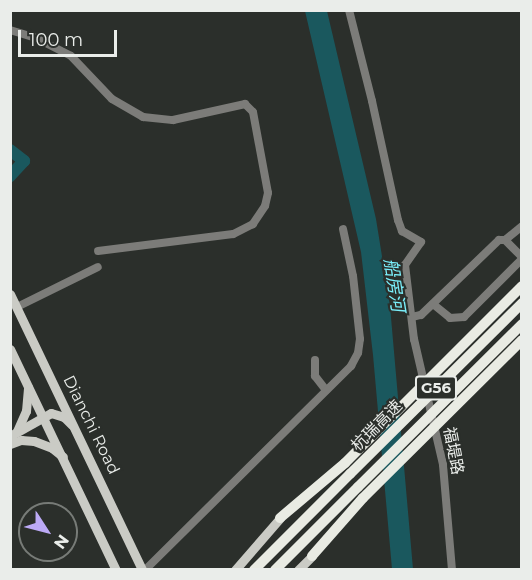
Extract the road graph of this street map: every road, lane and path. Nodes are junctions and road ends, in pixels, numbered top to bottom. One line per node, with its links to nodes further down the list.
1 (349, 10): 14 (street, 福堤路)
2 (10, 30): 6 (street)
3 (522, 226): 5 (street)
4 (343, 229): 20 (street)
5 (505, 240): 7 (street); 12 (street)
6 (98, 251)
7 (522, 258): 12 (street)
8 (98, 267): 13 (street)
9 (522, 286): 26 (highway, bridge)
10 (10, 294): 13 (main road, Dianchi Road)
11 (522, 303): 31 (highway, 杭瑞高速 / G56, bridge)
12 (433, 304): 14 (street)
13 (17, 307): 22 (main road, Dianchi Road)
14 (411, 317): 34 (street, 福堤路)
15 (522, 324): 32 (highway, 杭瑞高速 / G56, bridge)
16 (522, 340): 27 (highway, bridge)
17 (10, 349): 19 (main road)
18 (315, 360): 20 (street)
19 (26, 379): 21 (main road); 23 (main road)
20 (326, 390): 29 (street)
21 (44, 416): 22 (main road); 23 (main road); 25 (main road)
22 (76, 429): 29 (main road, Dianchi Road)
23 (13, 435)
24 (10, 444): 25 (main road)
25 (66, 460): 28 (main road)
26 (280, 518): 30 (main road)
27 (312, 556): 33 (main road)
28 (116, 570)
29 (143, 570)
30 (236, 570)
31 (254, 570)
32 (275, 570)
33 (298, 570)
34 (452, 570)

